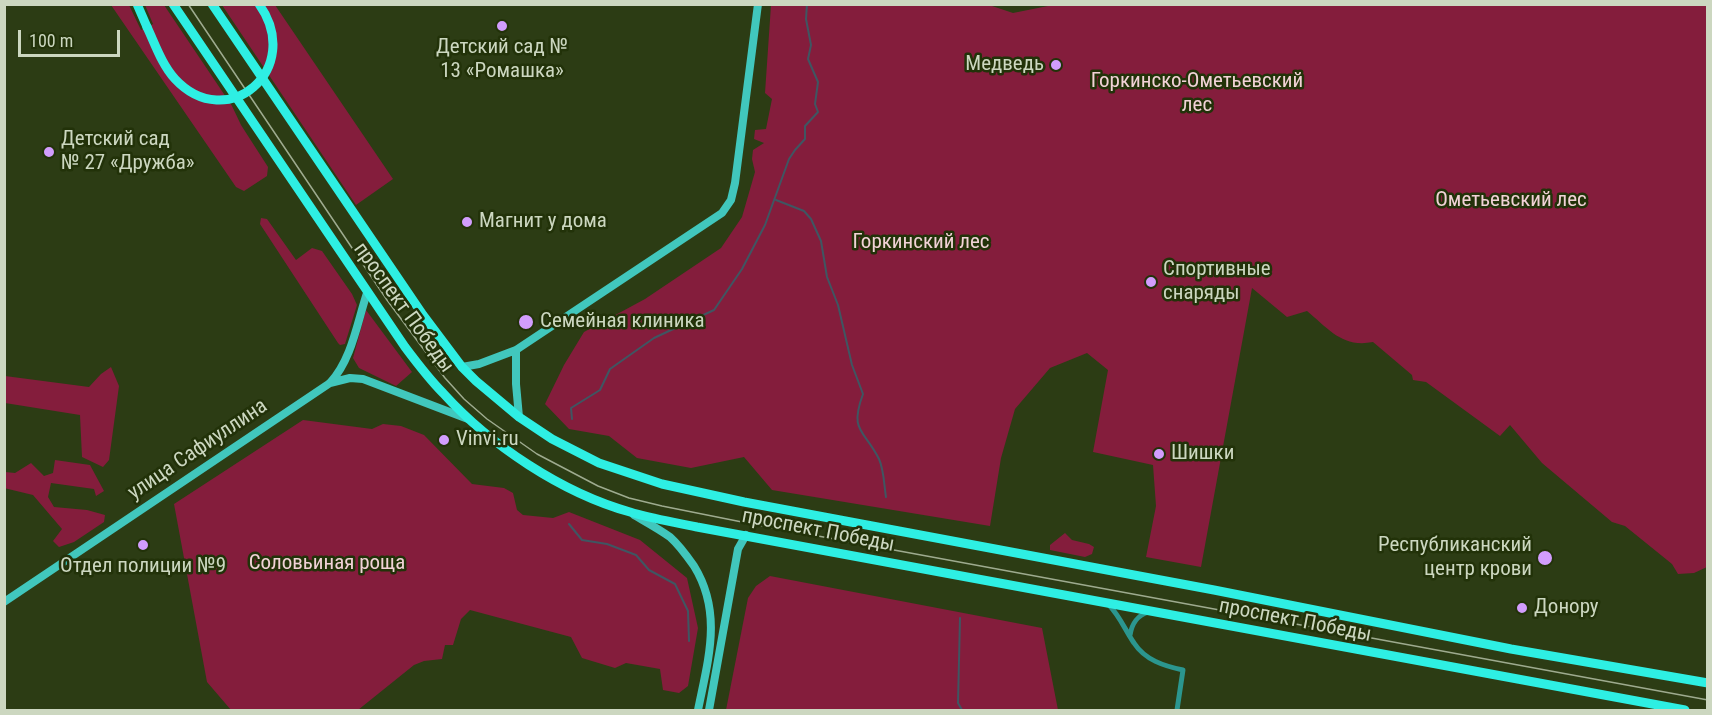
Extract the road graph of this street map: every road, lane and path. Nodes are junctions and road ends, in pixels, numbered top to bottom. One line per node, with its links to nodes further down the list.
1 (137, 4): 4 (main road, bridge)
2 (173, 4): 6 (main road, проспект Победы)
3 (212, 4): 8 (main road, проспект Победы)
4 (259, 4)
5 (758, 4): 7 (street)
6 (367, 293): 9 (street, улица Сафиуллина); 11 (main road, проспект Победы)
7 (516, 350): 8 (street); 10 (street)
8 (462, 367): 10 (main road, проспект Победы)
9 (330, 383): 11 (street); 14 (street, улица Сафиуллина)
10 (519, 417): 18 (main road, проспект Победы)
11 (469, 419): 12 (main road, проспект Победы)
12 (628, 512): 13 (main road, проспект Победы); 19 (street)
13 (746, 535): 15 (main road, проспект Победы); 20 (street)
14 (4, 602)
15 (1108, 604): 16 (main road, проспект Победы); 17 (street)
16 (1149, 612): 17 (street); 22 (main road, проспект Победы)
17 (1130, 635): 21 (street)
18 (1707, 683)
19 (698, 711)
20 (709, 711)
21 (1177, 711)
22 (1685, 711)

